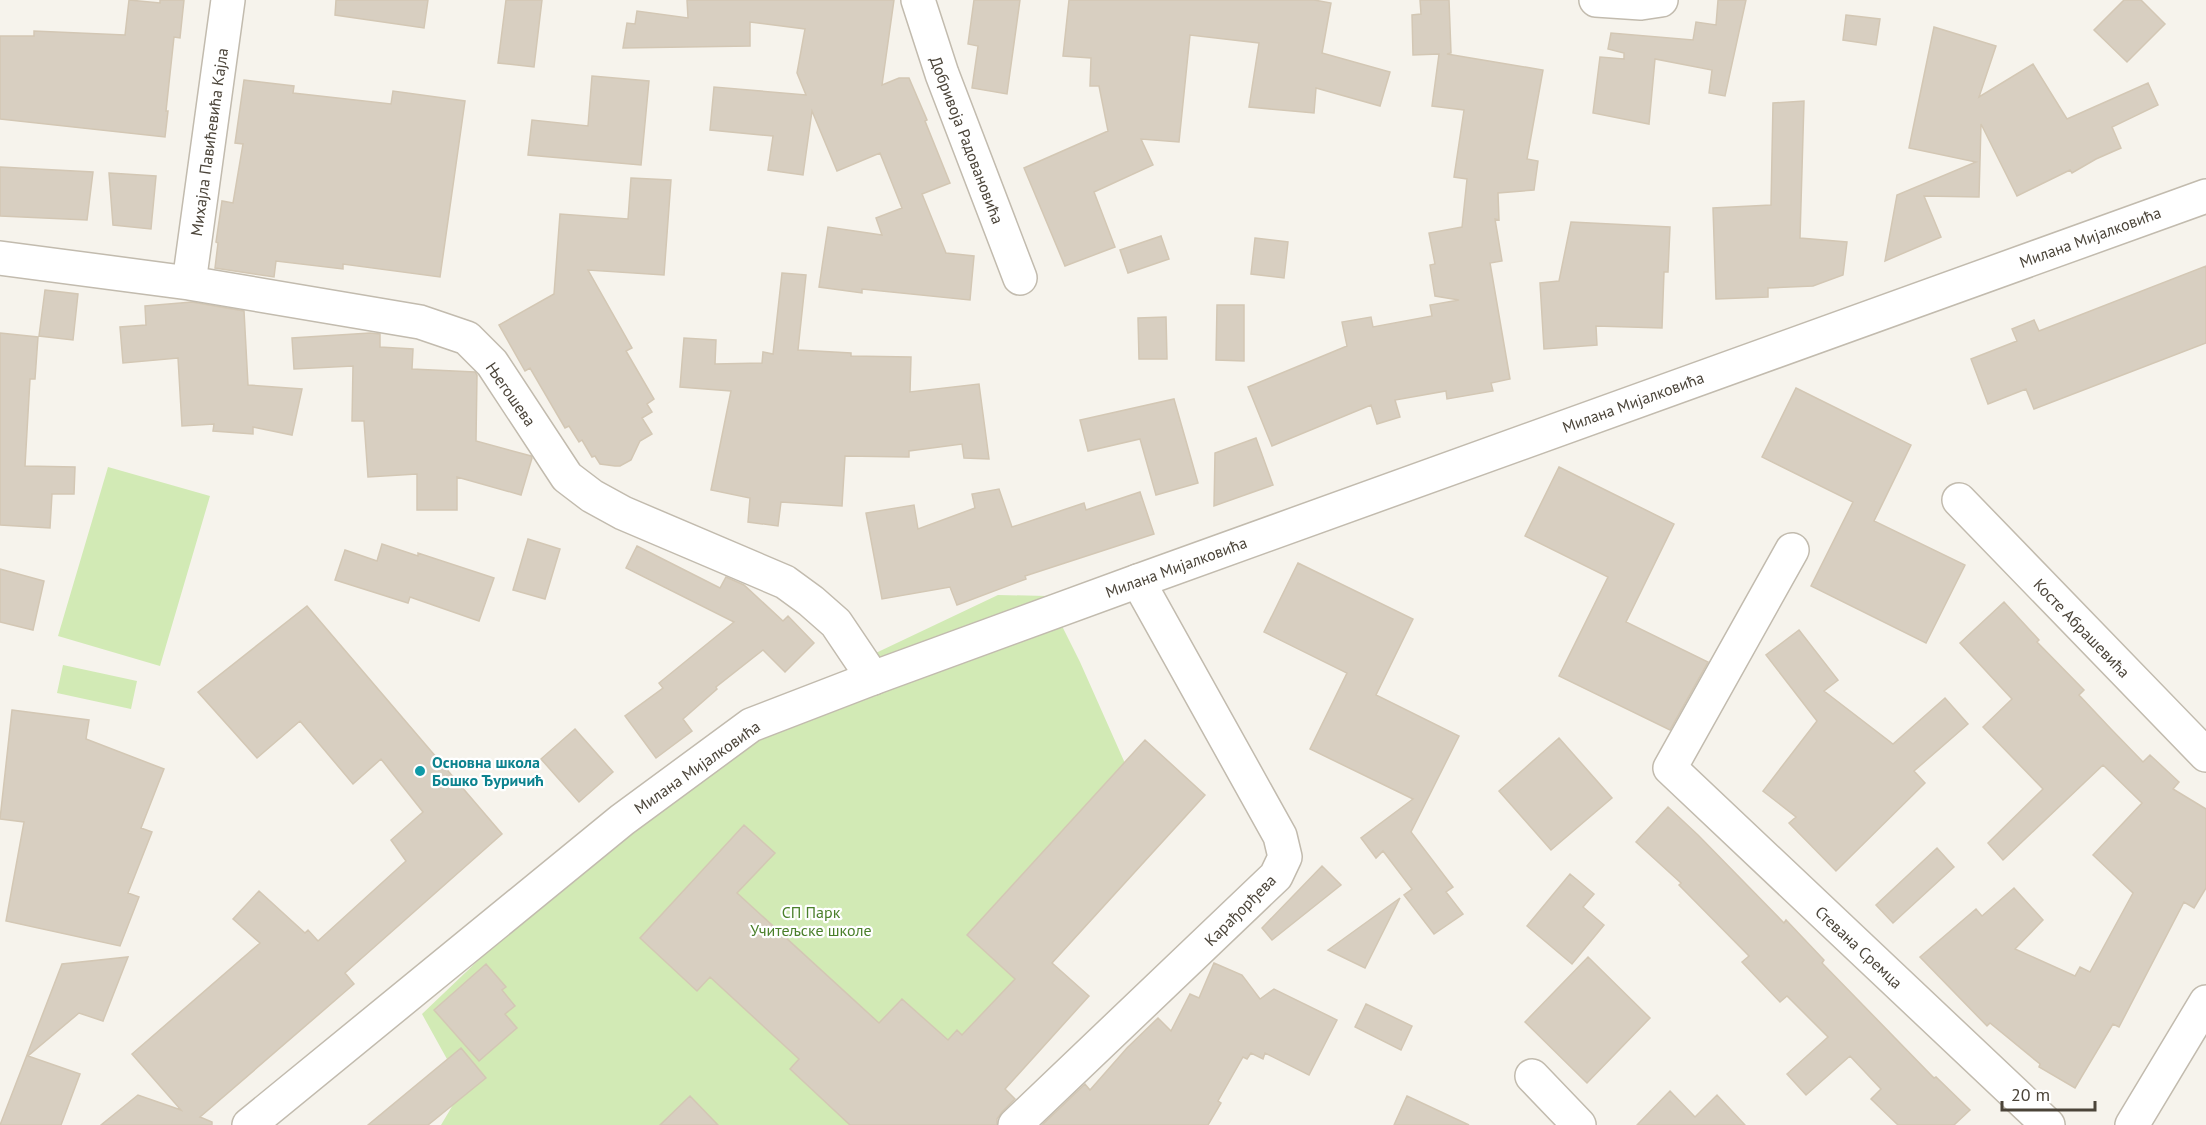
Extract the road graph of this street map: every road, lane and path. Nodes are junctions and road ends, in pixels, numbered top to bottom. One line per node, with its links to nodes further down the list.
1 (228, 0): 8 (street, Михајла Павићевића Кајла)
2 (918, 0): 7 (street, Добривоја Радовановића)
3 (1596, 0): 4 (street)
4 (1660, 0)
5 (2206, 196): 11 (street, Милана Мијалковића)
6 (0, 258): 8 (street, Његошева)
7 (1020, 278)
8 (189, 283): 12 (street, Његошева)
9 (1959, 500): 13 (street, Косте Абрашевића)
10 (1792, 550): 19 (street, Стевана Сремца)
11 (1138, 581): 12 (street, Милана Мијалковића); 17 (street, Карађорђева)
12 (873, 678): 16 (street, Милана Мијалковића)
13 (2206, 755)
14 (2206, 1002): 20 (street)
15 (1532, 1076): 18 (street)
16 (249, 1125)
17 (1015, 1125)
18 (1579, 1125)
19 (2048, 1125)
20 (2132, 1125)

